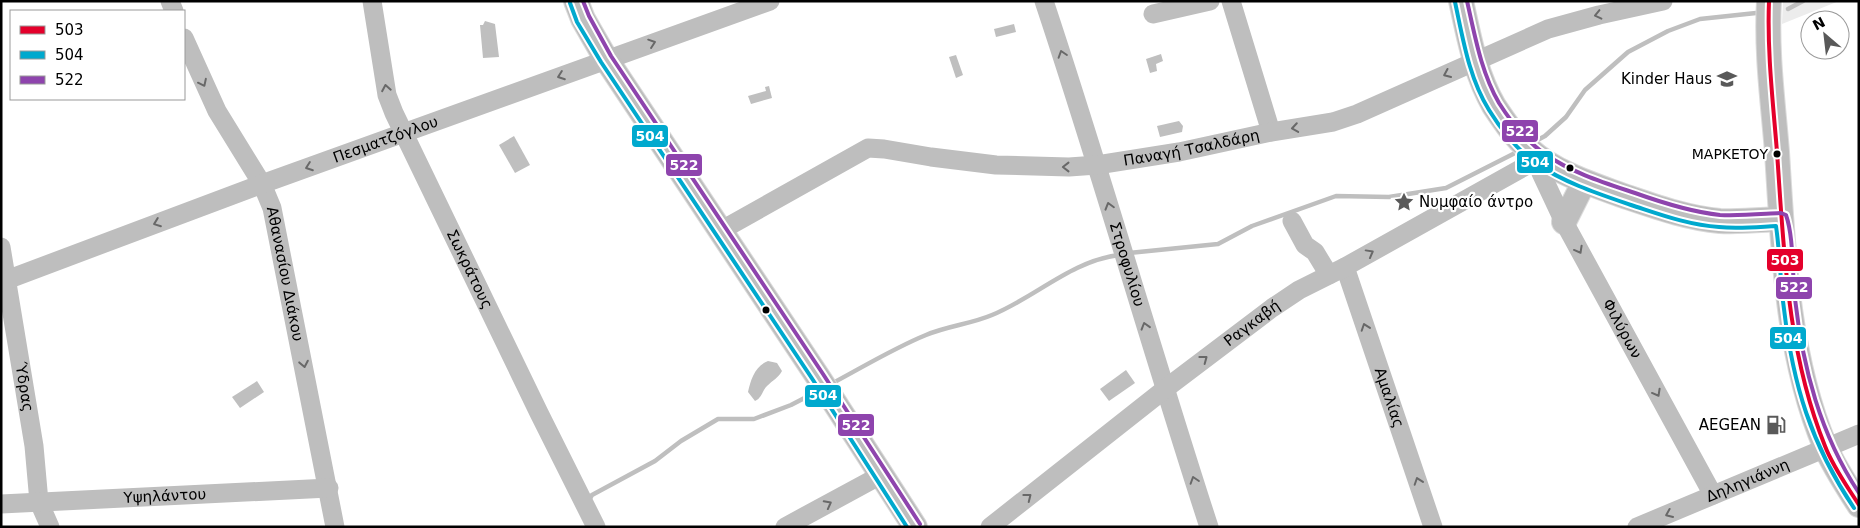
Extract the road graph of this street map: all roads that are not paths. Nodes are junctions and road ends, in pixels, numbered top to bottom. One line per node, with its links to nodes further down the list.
1 (372, 1): 15 (street, Σωκράτους, one-way to 1)
2 (576, 1): 12 (main road)
3 (770, 1): 12 (street, Πεσματζόγλου, one-way to 3)
4 (1044, 1): 17 (street, Στροφυλίου, one-way to 4)
5 (1210, 1): 10 (street)
6 (1231, 1): 14 (street)
7 (1460, 1): 13 (main road)
8 (1663, 1): 13 (street, Παναγή Τσαλδάρη, one-way to 13)
9 (1768, 10): 20 (main road)
10 (1153, 14)
11 (185, 40): 19 (street, Αθανασίου Διάκου, one-way to 19)
12 (606, 59): 15 (street, Πεσματζόγλου, one-way to 15); 23 (main road)
13 (1475, 62): 14 (street, Παναγή Τσαλδάρη, one-way to 14); 16 (main road)
14 (1271, 132): 17 (street, Παναγή Τσαλδάρη)
15 (403, 133): 19 (street, Πεσματζόγλου, one-way to 19); 36 (street, Σωκράτους)
16 (1540, 158): 18 (main road); 22 (street, Φιλύρων); 25 (street, Ραγκαβή, one-way to 16)
17 (1097, 165): 23 (street, Παναγή Τσαλδάρη, one-way to 23); 27 (street, Στροφυλίου, one-way to 17)
18 (1584, 182): 20 (main road); 22 (main road)
19 (262, 184): 26 (street, Πεσματζόγλου, one-way to 26); 31 (street, Αθανασίου Διάκου, one-way to 31)
20 (1781, 219): 29 (main road)
21 (1292, 221): 25 (street, Αμαλίας)
22 (1564, 222): 32 (street, Φιλύρων, one-way to 32)
23 (720, 231): 30 (main road)
24 (1, 247): 26 (street, Ύδρας)
25 (1337, 271): 27 (street, Ραγκαβή, one-way to 25); 43 (street, Αμαλίας, one-way to 25)
26 (4, 281): 33 (street, Ύδρας)
27 (1165, 389): 41 (street, Ραγκαβή, one-way to 27); 42 (street, Στροφυλίου, one-way to 27)
28 (1859, 434): 29 (street, Δηληγιάννη)
29 (1826, 448): 32 (street, Δηληγιάννη); 35 (main road)
30 (881, 475): 39 (street, one-way to 30); 40 (main road)
31 (329, 488): 33 (street, Υψηλάντου); 38 (street, Αθανασίου Διάκου)
32 (1713, 495): 44 (street, Δηληγιάννη, one-way to 44)
33 (39, 502): 34 (street, Υψηλάντου); 37 (street, Ύδρας)
34 (1, 504)
35 (1859, 505)
36 (596, 526)
37 (50, 527)
38 (335, 527)
39 (785, 527)
40 (915, 527)
41 (990, 527)
42 (1209, 527)
43 (1433, 527)
44 (1637, 527)

